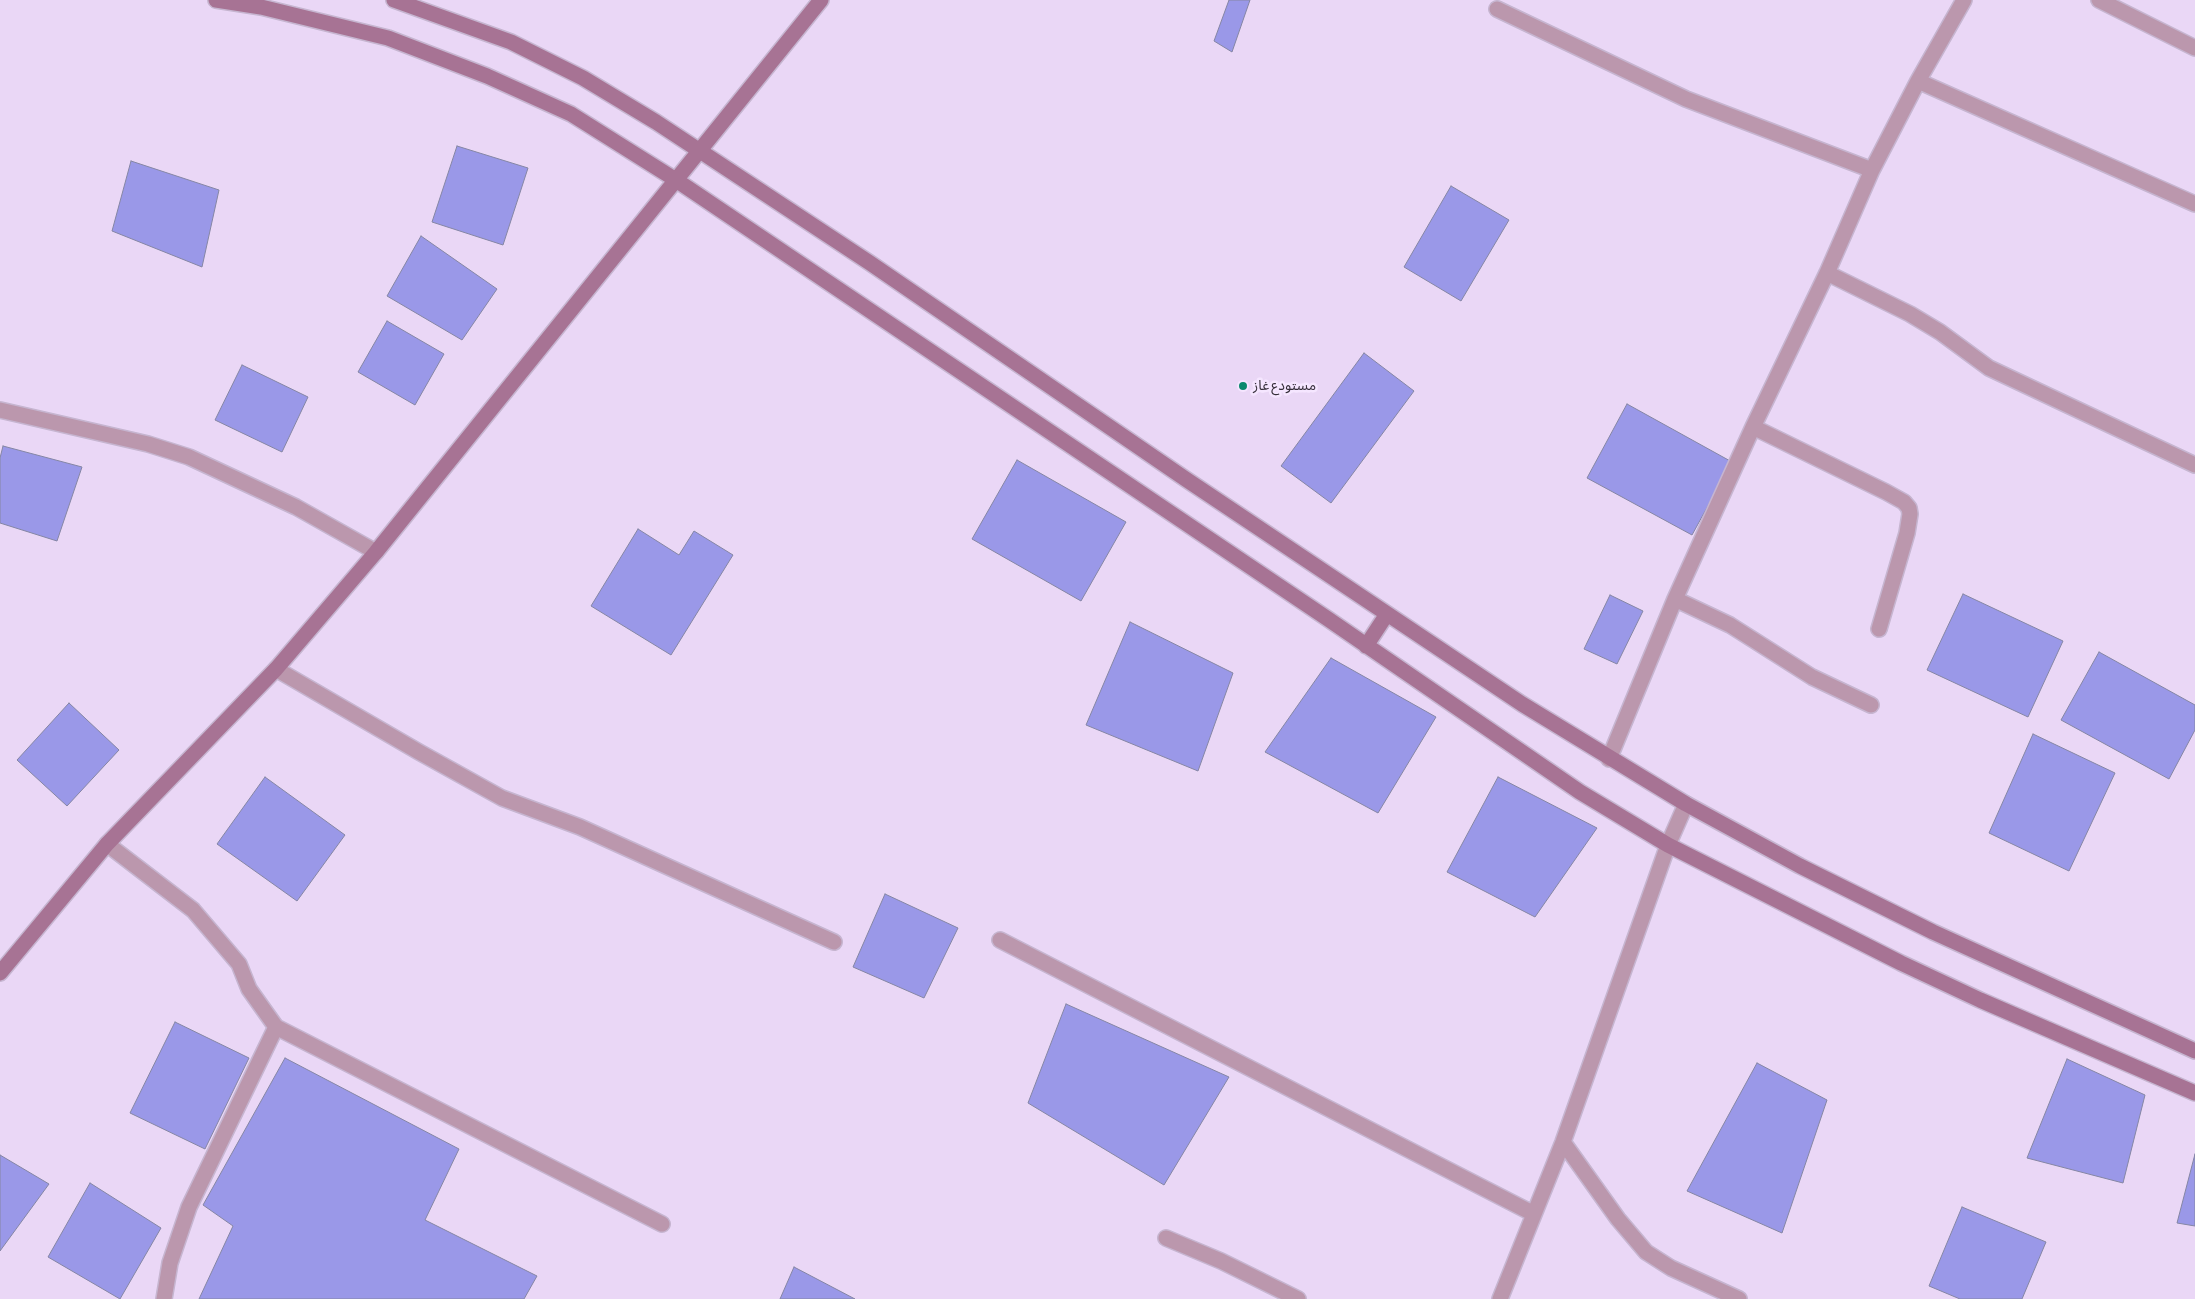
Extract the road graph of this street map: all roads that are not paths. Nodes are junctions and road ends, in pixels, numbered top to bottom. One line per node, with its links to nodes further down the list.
1 (216, 0): 11 (main road)
2 (394, 0): 9 (main road)
3 (821, 0): 9 (main road)
4 (1964, 0): 8 (street)
5 (2099, 0): 7 (street)
6 (1497, 10): 10 (street)
7 (2195, 48)
8 (1918, 81): 10 (street); 12 (street)
9 (701, 152): 11 (main road); 19 (main road)
10 (1872, 170): 13 (street)
11 (676, 180): 17 (main road); 21 (main road)
12 (2195, 204)
13 (1827, 273): 15 (street); 16 (street)
14 (0, 410): 17 (street)
15 (1753, 427): 18 (street); 20 (street)
16 (2195, 465)
17 (376, 552): 22 (main road)
18 (1675, 600): 23 (street); 24 (street)
19 (1387, 614): 21 (main road); 24 (main road)
20 (1879, 629)
21 (1366, 646): 27 (main road)
22 (276, 669): 26 (main road); 29 (street)
23 (1871, 705)
24 (1609, 759): 25 (main road)
25 (1686, 804): 27 (street); 32 (main road)
26 (106, 844): 30 (main road); 31 (street)
27 (1668, 846): 33 (main road); 34 (street)
28 (1000, 940): 35 (street)
29 (834, 942)
30 (3, 965)
31 (276, 1027): 36 (street); 38 (street)
32 (2195, 1051)
33 (2195, 1093)
34 (1563, 1142): 35 (street); 41 (street)
35 (1534, 1214): 40 (street)
36 (662, 1224)
37 (1166, 1238): 39 (street)
38 (164, 1299)
39 (1298, 1299)
40 (1500, 1299)
41 (1739, 1299)

